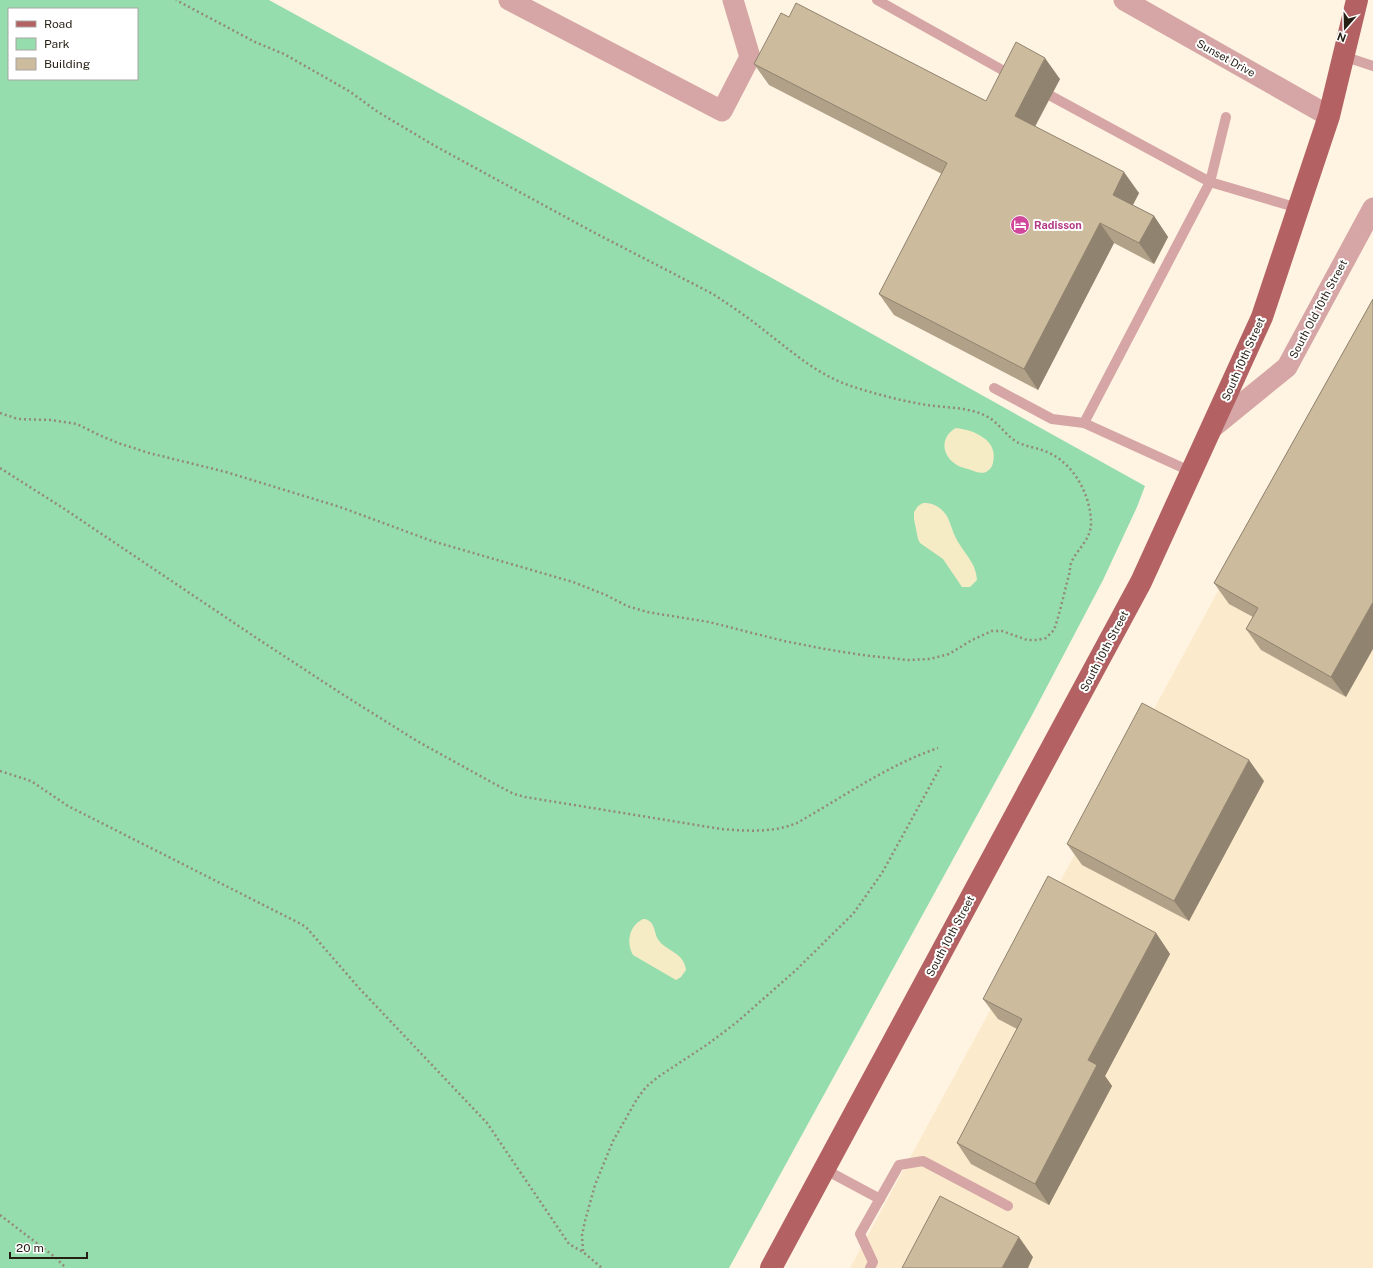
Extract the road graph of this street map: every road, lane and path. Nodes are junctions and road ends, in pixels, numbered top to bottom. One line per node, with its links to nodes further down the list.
1 (176, 0): 17 (path)
2 (509, 0): 3 (street)
3 (733, 0)
4 (877, 0): 9 (lane)
5 (1124, 0): 11 (street, Sunset Drive)
6 (1357, 0): 7 (main road, South 10th Street)
7 (1343, 56): 8 (lane); 11 (main road, South 10th Street)
8 (1373, 66)
9 (1022, 81)
10 (1051, 96): 13 (lane)
11 (1329, 116): 14 (main road, South 10th Street)
12 (1226, 117): 13 (lane)
13 (1210, 182): 14 (lane); 18 (lane)
14 (1298, 208): 19 (main road, South 10th Street)
15 (1373, 208): 19 (street, South Old 10th Street)
16 (994, 388): 18 (lane)
17 (0, 413)
18 (1084, 423): 21 (lane)
19 (1212, 428): 21 (main road, South 10th Street)
20 (0, 468): 22 (path)
21 (1192, 472): 25 (main road, South 10th Street)
22 (938, 748)
23 (941, 766): 29 (path)
24 (0, 771): 29 (path)
25 (824, 1170): 26 (lane); 32 (main road, South 10th Street)
26 (880, 1199): 27 (lane); 33 (lane)
27 (1008, 1206)
28 (0, 1214): 30 (path)
29 (583, 1252): 31 (path)
30 (66, 1268)
31 (602, 1268)
32 (770, 1268)
33 (870, 1268)

